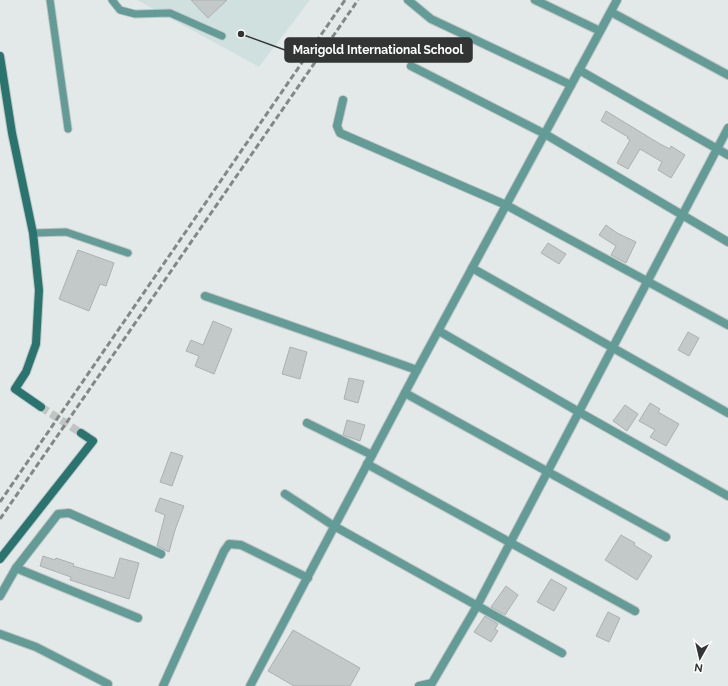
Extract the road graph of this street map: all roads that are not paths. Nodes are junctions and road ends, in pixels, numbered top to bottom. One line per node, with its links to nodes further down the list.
1 (50, 0): 16 (lane)
2 (112, 0): 8 (lane)
3 (408, 0): 13 (street)
4 (535, 0): 7 (street)
5 (617, 0): 6 (street)
6 (611, 12): 7 (street); 12 (street)
7 (600, 31): 11 (street)
8 (222, 36)
9 (0, 56): 22 (street)
10 (411, 66): 17 (street)
11 (579, 70): 13 (street); 18 (street)
12 (728, 75)
13 (571, 85): 17 (street)
14 (343, 100): 20 (street)
15 (728, 128): 18 (street)
16 (68, 129)
17 (545, 134): 20 (street); 21 (street)
18 (717, 148): 19 (street); 21 (street)
19 (728, 155)
20 (506, 205): 25 (street); 26 (street)
21 (682, 214): 23 (street); 26 (street)
22 (33, 233): 24 (lane); 33 (street)
23 (728, 242)
24 (128, 253)
25 (472, 268): 29 (street); 30 (street)
26 (648, 281): 28 (street); 30 (street)
27 (205, 296): 31 (street)
28 (728, 325)
29 (438, 331): 31 (street); 34 (street)
30 (613, 347): 34 (street); 35 (street)
31 (418, 370): 32 (street)
32 (405, 393): 38 (street); 40 (street)
33 (41, 407)
34 (579, 412): 40 (street); 42 (street)
35 (728, 413)
36 (307, 423): 38 (street)
37 (81, 433): 47 (street)
38 (372, 456): 39 (street)
39 (368, 464): 43 (street); 45 (street)
40 (548, 472): 44 (street); 45 (street)
41 (285, 494): 43 (street)
42 (728, 496)
43 (334, 526): 49 (street); 51 (street)
44 (666, 537)
45 (510, 542): 51 (street); 52 (street)
46 (161, 554): 48 (street)
47 (0, 559)
48 (16, 568): 50 (street); 53 (street)
49 (308, 578): 58 (street); 59 (street)
50 (0, 596)
51 (477, 606): 55 (street); 57 (street)
52 (635, 611)
53 (138, 618)
54 (0, 634): 56 (street)
55 (562, 653)
56 (108, 684)
57 (432, 684): 60 (street)
58 (163, 686)
59 (250, 686)
60 (419, 686)

